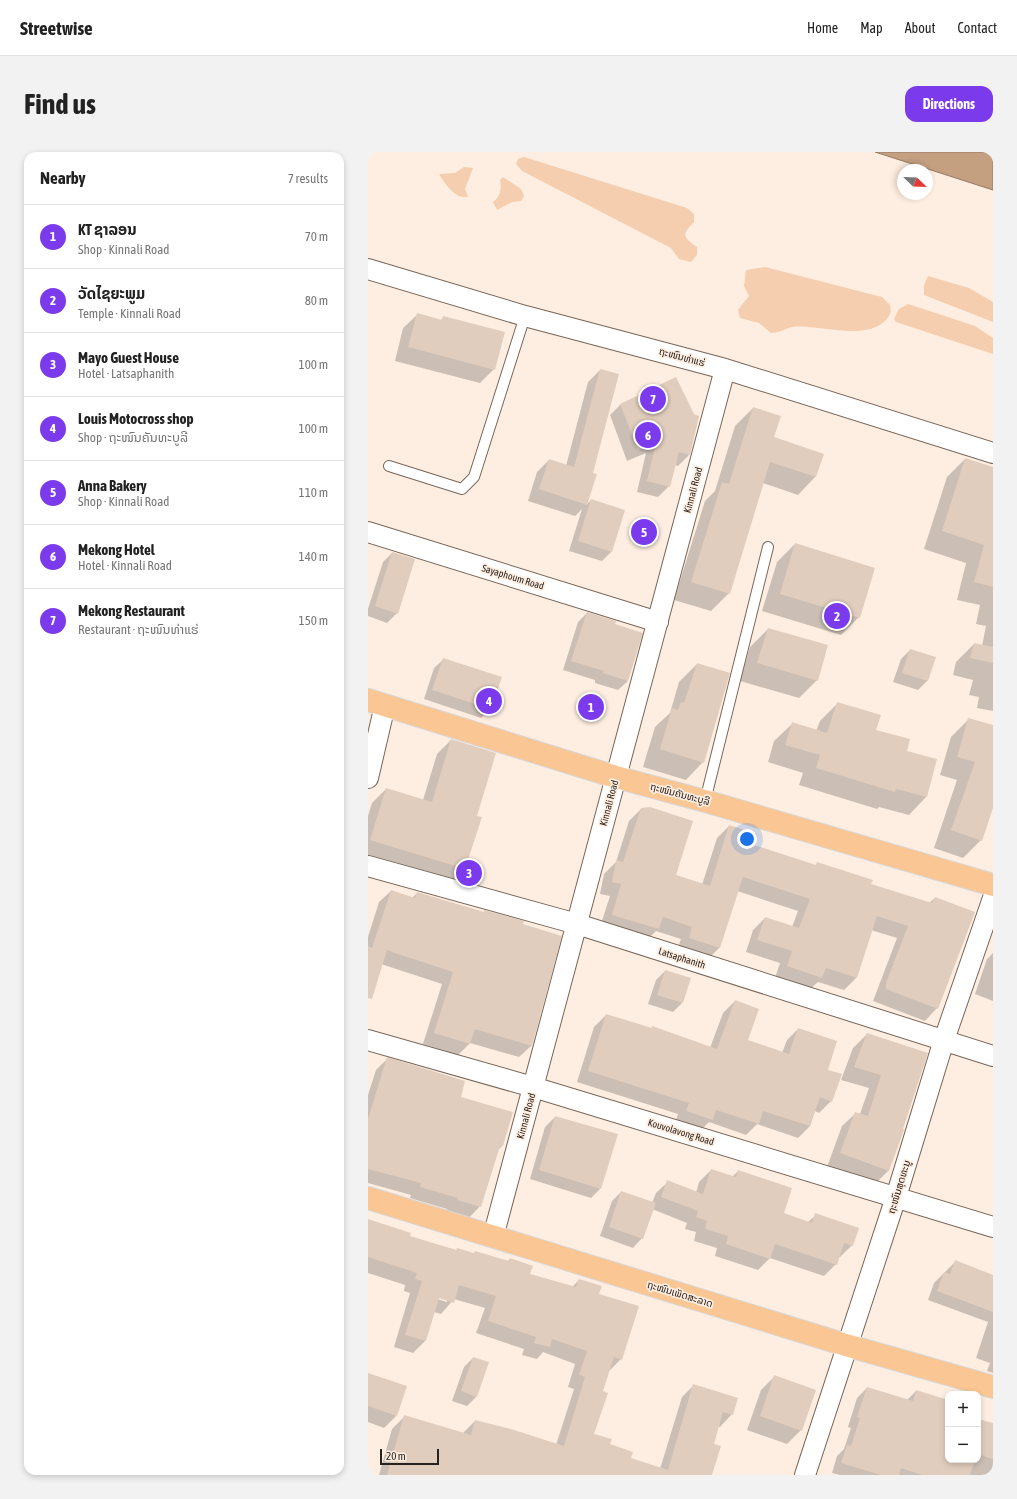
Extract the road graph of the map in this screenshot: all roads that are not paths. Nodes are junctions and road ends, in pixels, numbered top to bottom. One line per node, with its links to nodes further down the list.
1 (368, 269): 2 (street, ຖະໜົນທ່າແຮ່)
2 (525, 316): 3 (street, ຖະໜົນທ່າແຮ່); 5 (lane)
3 (725, 369): 4 (street, ຖະໜົນທ່າແຮ່); 8 (street, Kinnali Road)
4 (993, 453)
5 (389, 466)
6 (368, 532): 8 (street, Sayaphoum Road)
7 (768, 547): 12 (lane)
8 (658, 622): 10 (street, Kinnali Road)
9 (376, 702): 10 (main road, ຖະໜົນຄັນທະບູລີ); 11 (street)
10 (616, 777): 12 (main road, ຖະໜົນຄັນທະບູລີ); 16 (street, Kinnali Road)
11 (368, 778)
12 (705, 801): 14 (main road, ຖະໜົນຄັນທະບູລີ)
13 (368, 866): 16 (street, Latsaphanith)
14 (993, 885)
15 (993, 898): 18 (street, ຖະໜົນສຸດທະນູ)
16 (577, 924): 18 (street, Latsaphanith); 20 (street, Kinnali Road)
17 (368, 1040): 20 (street, Kouvolavong Road)
18 (944, 1040): 19 (street, Latsaphanith); 21 (street, ຖະໜົນສຸດທະນູ)
19 (993, 1056)
20 (533, 1087): 21 (street, Kouvolavong Road); 24 (street, Kinnali Road)
21 (896, 1197): 23 (street, Kouvolavong Road); 25 (street, ຖະໜົນສຸດທະນູ)
22 (368, 1198): 24 (main road, ຖະໜົນເພັດສະລາດ)
23 (993, 1227)
24 (493, 1237): 25 (main road, ຖະໜົນເພັດສະລາດ)
25 (846, 1345): 26 (main road, ຖະໜົນເພັດສະລາດ); 27 (street, ຖະໜົນສຸດທະນູ)
26 (993, 1387)
27 (805, 1475)

